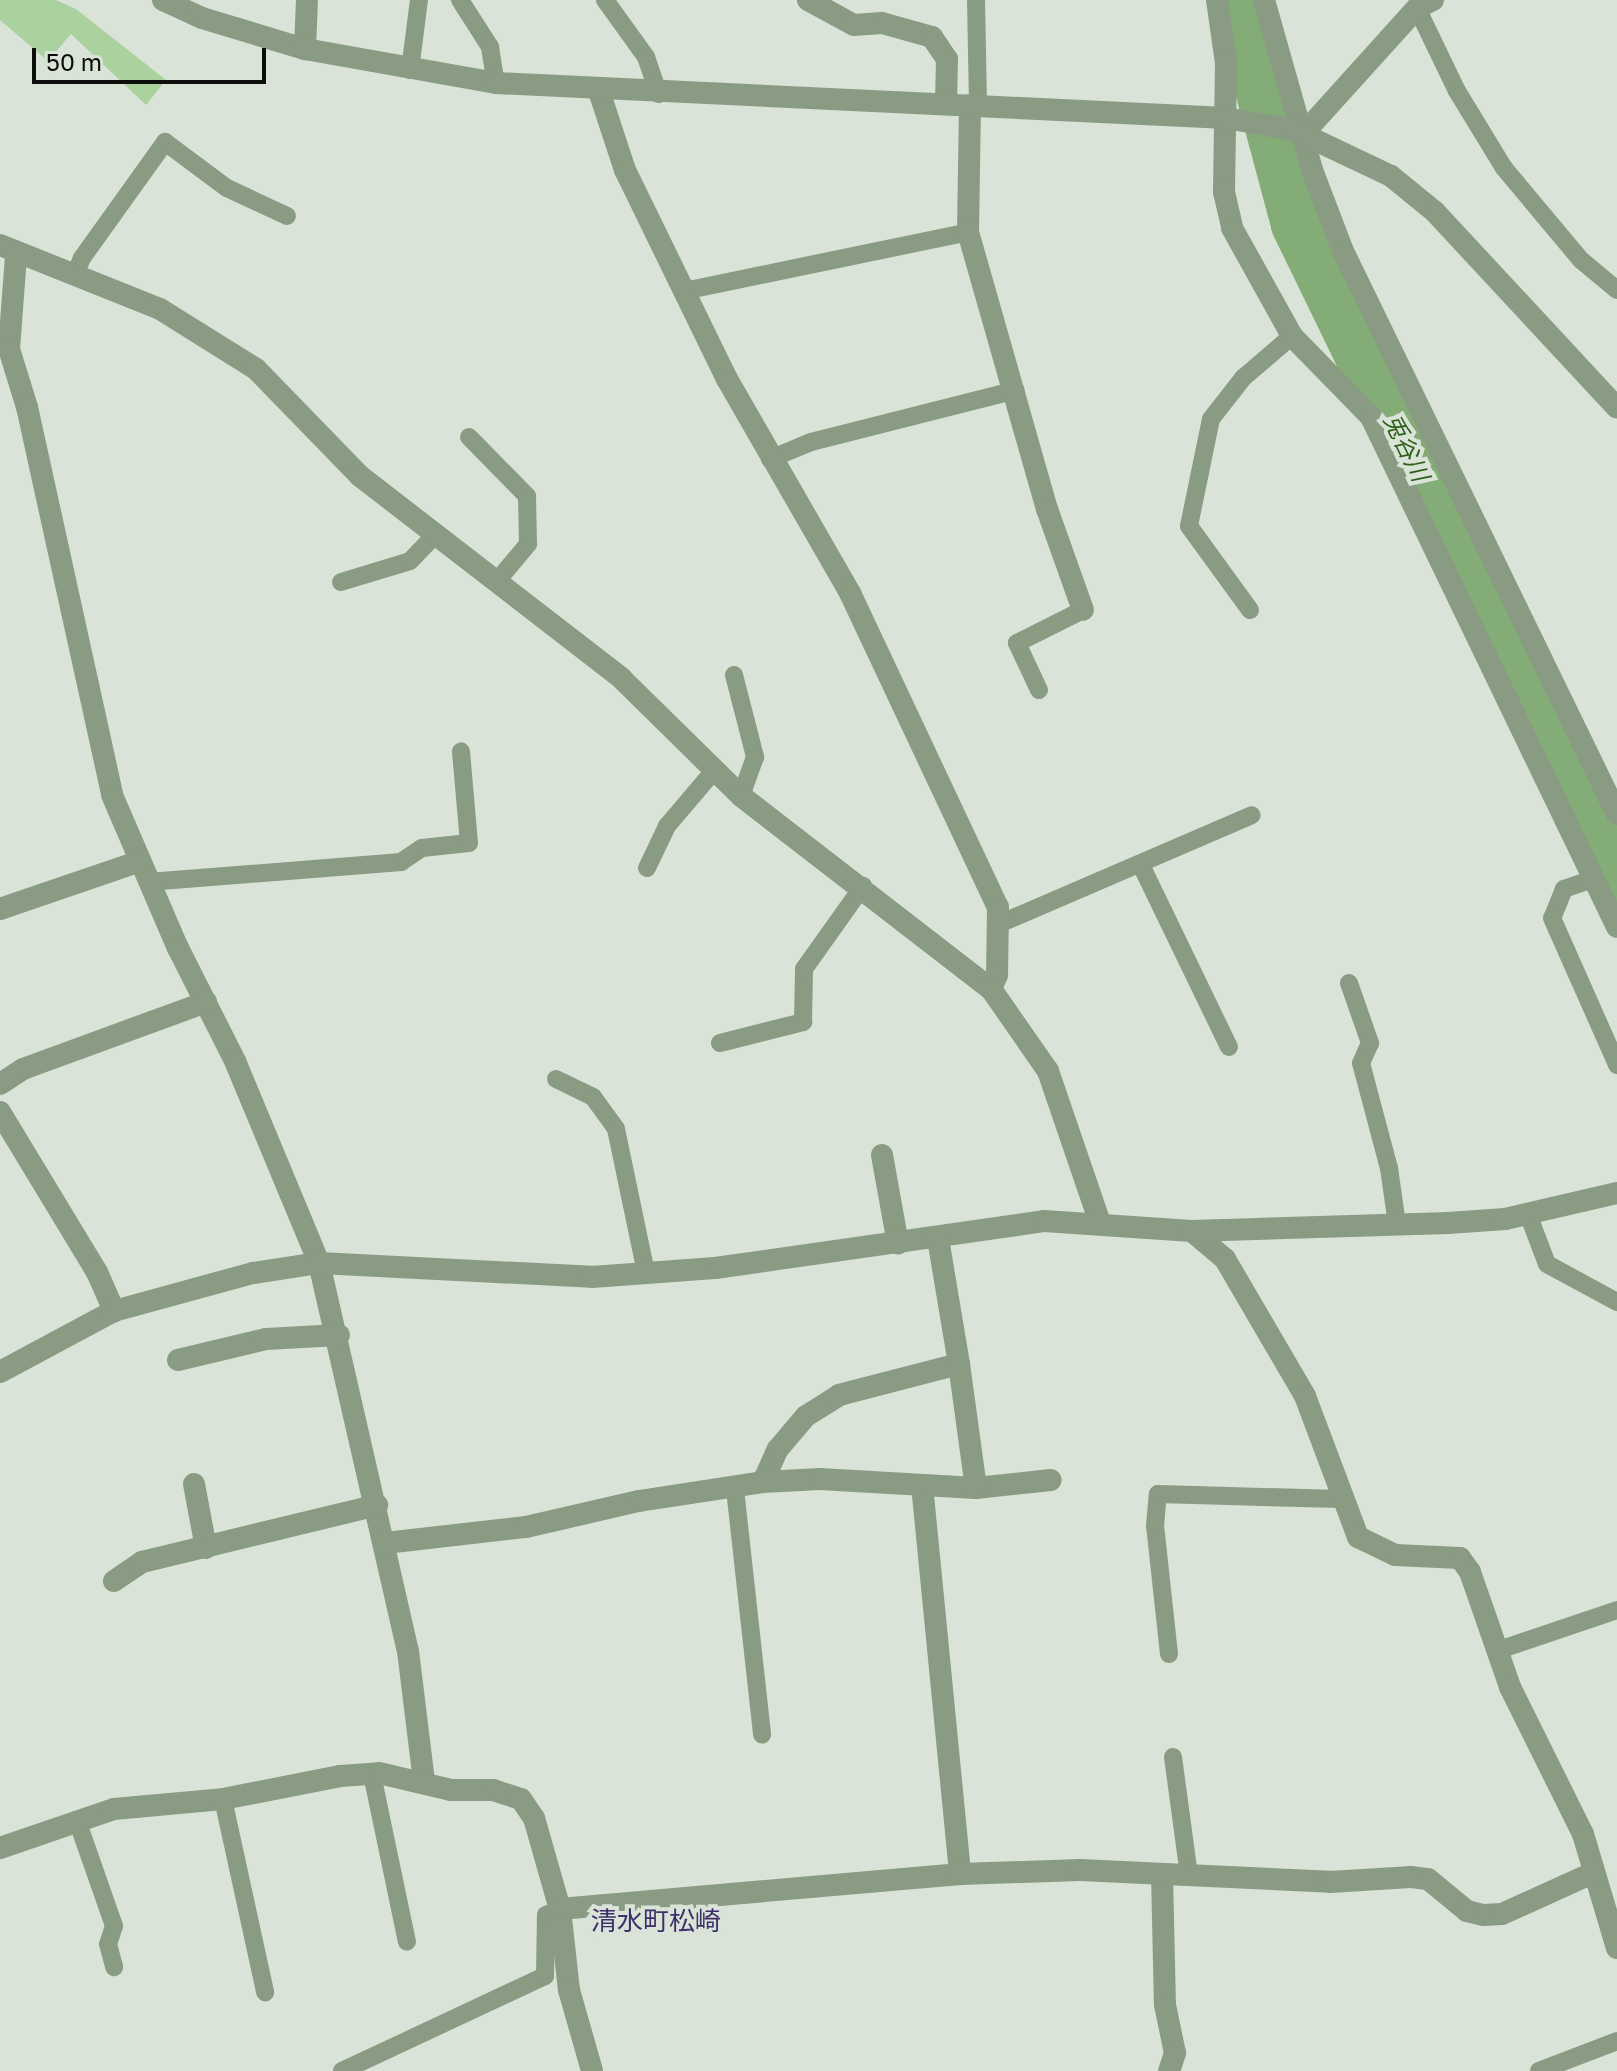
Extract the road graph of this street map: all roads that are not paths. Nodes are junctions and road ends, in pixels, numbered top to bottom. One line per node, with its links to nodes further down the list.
1 (163, 0): 11 (street)
2 (307, 0): 11 (street)
3 (419, 0): 12 (lane)
4 (460, 0): 13 (lane)
5 (605, 0): 15 (lane)
6 (808, 0): 16 (street)
7 (976, 0): 17 (lane)
8 (1217, 0): 18 (street)
9 (1264, 0): 19 (street)
10 (1425, 4): 19 (street); 24 (lane)
11 (305, 49): 12 (street)
12 (410, 70): 13 (street)
13 (496, 83): 14 (street)
14 (599, 91): 15 (street); 25 (street)
15 (659, 94): 16 (street)
16 (946, 104): 17 (street)
17 (974, 105): 18 (street); 21 (street)
18 (1226, 118): 19 (street); 27 (street)
19 (1298, 132): 29 (street); 42 (street)
20 (287, 216): 23 (lane)
21 (968, 232): 25 (lane); 28 (street)
22 (8, 251): 23 (street); 26 (street)
23 (75, 275): 32 (street)
24 (1617, 290)
25 (684, 291): 31 (street)
26 (4, 312): 46 (street)
27 (1292, 336): 36 (lane); 47 (street)
28 (1016, 390): 31 (lane); 35 (street)
29 (1617, 408)
30 (469, 437): 33 (lane)
31 (770, 459): 50 (street)
32 (435, 535): 33 (street); 34 (lane)
33 (498, 580): 40 (street)
34 (341, 582)
35 (1083, 610): 38 (lane)
36 (1250, 610)
37 (734, 675): 41 (lane)
38 (1039, 690)
39 (461, 751): 46 (lane)
40 (713, 772): 41 (street); 45 (lane)
41 (741, 796): 48 (street)
42 (1617, 814)
43 (1252, 815): 44 (lane)
44 (1141, 865): 50 (lane); 56 (lane)
45 (647, 868)
46 (144, 871): 49 (street); 54 (street)
47 (1593, 879): 51 (street); 57 (lane)
48 (863, 886): 53 (street); 55 (lane)
49 (0, 909)
50 (999, 924): 53 (street)
51 (1617, 927)
52 (1349, 983): 65 (lane)
53 (991, 989): 64 (street)
54 (206, 1002): 59 (street); 69 (street)
55 (720, 1043)
56 (1229, 1047)
57 (1617, 1065)
58 (556, 1079): 70 (lane)
59 (0, 1084)
60 (0, 1112): 72 (street)
61 (882, 1155): 68 (street)
62 (1617, 1193): 63 (street)
63 (1528, 1214): 65 (street); 71 (lane)
64 (1100, 1223): 66 (street); 67 (street)
65 (1397, 1224): 66 (street)
66 (1192, 1231): 83 (street)
67 (938, 1238): 68 (street); 75 (street)
68 (898, 1244): 70 (street)
69 (319, 1263): 70 (street); 72 (street); 73 (street)
70 (646, 1273)
71 (1617, 1302)
72 (114, 1311): 76 (street)
73 (339, 1335): 74 (street); 84 (street)
74 (178, 1360)
75 (959, 1364): 78 (street); 81 (street)
76 (0, 1372)
77 (1051, 1480): 81 (street)
78 (763, 1482): 80 (street); 82 (street)
79 (194, 1484): 86 (street)
80 (922, 1485): 81 (street); 99 (street)
81 (976, 1488)
82 (735, 1489): 85 (street); 91 (lane)
83 (1340, 1499): 89 (street); 90 (lane)
84 (377, 1505): 85 (street); 86 (street)
85 (385, 1543): 94 (street)
86 (206, 1548): 87 (street)
87 (114, 1581)
88 (1617, 1610): 89 (lane)
89 (1499, 1650): 98 (street)
90 (1169, 1654)
91 (762, 1735)
92 (1173, 1757): 101 (lane)
93 (379, 1773): 94 (street); 95 (street); 103 (lane)
94 (424, 1782): 102 (street)
95 (223, 1799): 96 (street); 106 (lane)
96 (78, 1823): 97 (street); 105 (lane)
97 (0, 1848)
98 (1593, 1873): 101 (street); 104 (street)
99 (960, 1874): 100 (street); 102 (street)
100 (1162, 1875): 101 (street); 110 (street)
101 (1189, 1875)
102 (560, 1909): 108 (lane); 109 (street)
103 (407, 1942)
104 (1617, 1948)
105 (114, 1967)
106 (265, 1992)
107 (1617, 2041): 111 (lane)
108 (342, 2071)
109 (592, 2071)
110 (1169, 2071)
111 (1539, 2071)

